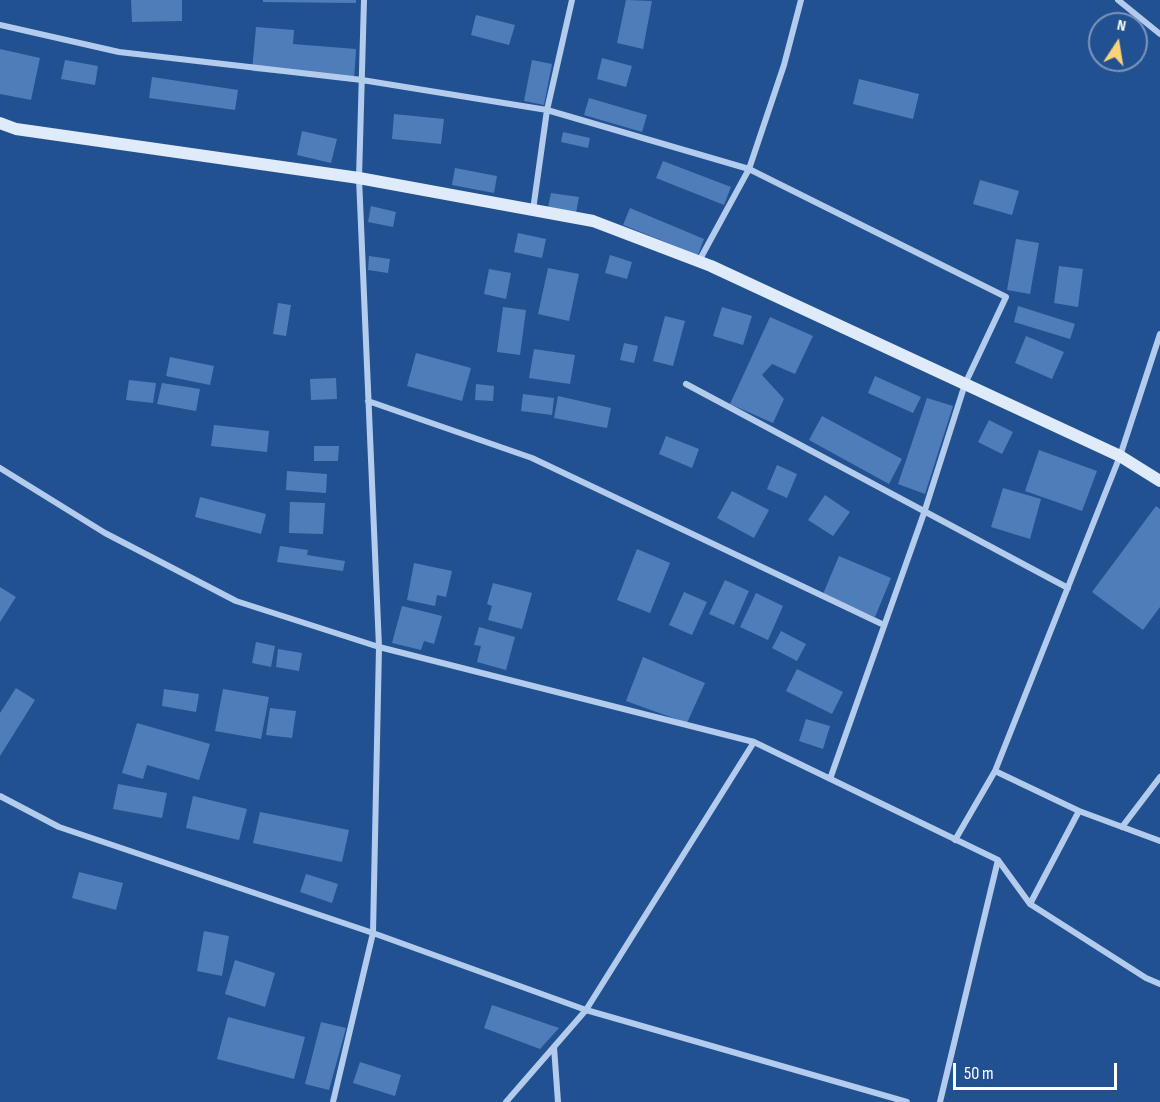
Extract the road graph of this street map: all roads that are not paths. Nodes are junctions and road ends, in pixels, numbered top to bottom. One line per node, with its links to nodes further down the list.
1 (364, 0): 7 (street)
2 (572, 0): 8 (street)
3 (801, 0): 10 (street)
4 (1118, 0): 6 (street)
5 (0, 25): 7 (street)
6 (1160, 34)
7 (362, 80): 8 (street); 11 (street)
8 (547, 110): 10 (street); 12 (street)
9 (0, 123): 11 (street)
10 (748, 169): 13 (street); 16 (street)
11 (359, 178): 12 (street); 17 (street)
12 (533, 210): 13 (street)
13 (699, 261): 16 (street)
14 (1160, 334): 18 (street)
15 (686, 384): 21 (street)
16 (965, 384): 18 (street); 21 (street)
17 (368, 401): 23 (street); 24 (street)
18 (1120, 456): 20 (street); 22 (street)
19 (0, 468): 24 (street)
20 (1160, 482)
21 (924, 513): 22 (street); 23 (street)
22 (1068, 588): 26 (street)
23 (884, 625): 28 (street)
24 (379, 647): 25 (street); 36 (street)
25 (754, 742): 28 (street); 38 (street)
26 (995, 771): 30 (street); 32 (street)
27 (1160, 777): 31 (street)
28 (830, 779): 32 (street)
29 (0, 795): 36 (street)
30 (1079, 811): 31 (street); 35 (street)
31 (1122, 827): 33 (street)
32 (955, 840): 34 (street)
33 (1160, 842)
34 (998, 860): 35 (street); 44 (street)
35 (1030, 904): 37 (street)
36 (373, 933): 38 (street); 40 (street)
37 (1160, 984)
38 (586, 1010): 39 (street); 43 (street)
39 (554, 1047): 41 (street); 42 (street)
40 (333, 1102)
41 (506, 1102)
42 (558, 1102)
43 (907, 1102)
44 (940, 1102)

